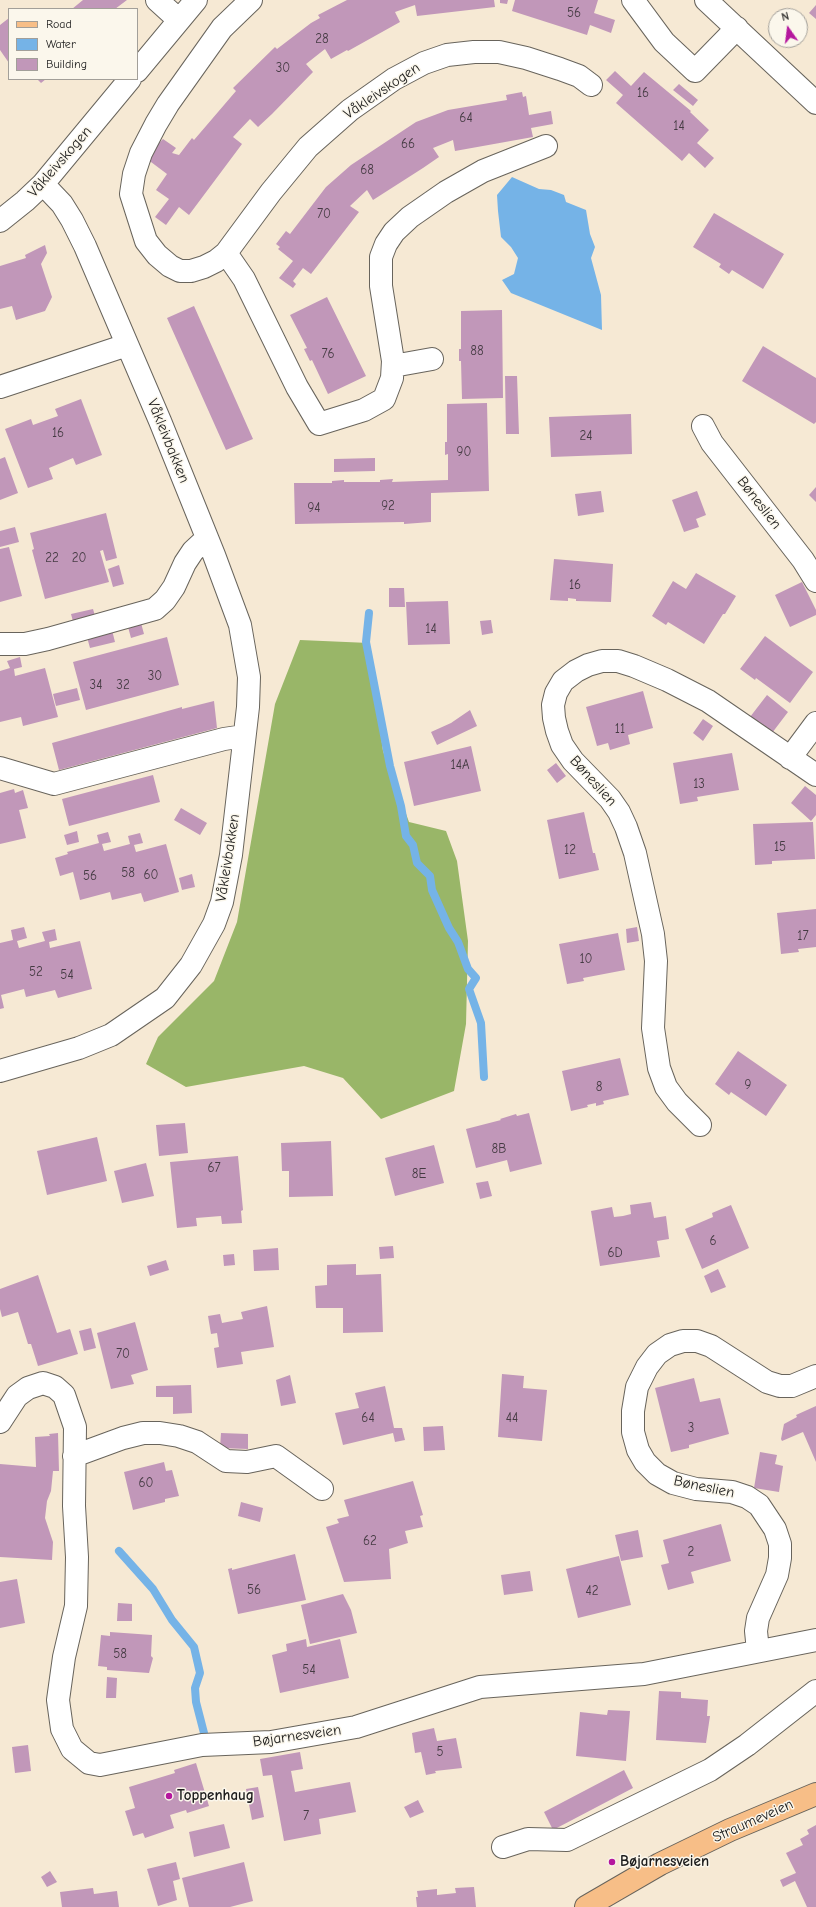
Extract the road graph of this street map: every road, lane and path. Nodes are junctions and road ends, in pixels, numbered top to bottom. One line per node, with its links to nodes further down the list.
1 (157, 0): 6 (street)
2 (196, 0): 6 (street)
3 (251, 0): 15 (street, Våkleivskogen)
4 (633, 0): 7 (street)
5 (706, 0): 7 (street)
6 (179, 20): 8 (street)
7 (737, 28): 11 (street)
8 (138, 69)
9 (129, 80): 13 (street, Våkleivskogen)
10 (591, 85): 15 (street, Våkleivskogen)
11 (816, 103)
12 (546, 146): 18 (street)
13 (43, 184): 14 (street, Våkleivskogen); 16 (street, Våkleivbakken)
14 (0, 221)
15 (226, 252): 18 (street)
16 (127, 345): 19 (street); 21 (street, Våkleivbakken)
17 (432, 359): 18 (street)
18 (393, 366)
19 (0, 387)
20 (702, 426): 22 (street, Bøneslien)
21 (207, 538): 23 (street); 25 (street, Våkleivbakken)
22 (816, 581)
23 (0, 644)
24 (816, 723): 26 (street)
25 (244, 736): 27 (street); 29 (street, Våkleivbakken)
26 (790, 758): 28 (street, Bøneslien); 30 (street, Bøneslien)
27 (0, 768)
28 (816, 775)
29 (0, 1071)
30 (700, 1125)
31 (816, 1376): 36 (street, Bøneslien)
32 (0, 1422): 33 (street, Bøjarnesveien)
33 (74, 1456): 34 (street); 36 (street, Bøjarnesveien)
34 (322, 1489)
35 (816, 1640): 36 (street, Bøjarnesveien)
36 (758, 1651)
37 (816, 1691): 39 (street)
38 (816, 1794): 40 (main road, Straumeveien)
39 (503, 1847)
40 (586, 1907)

